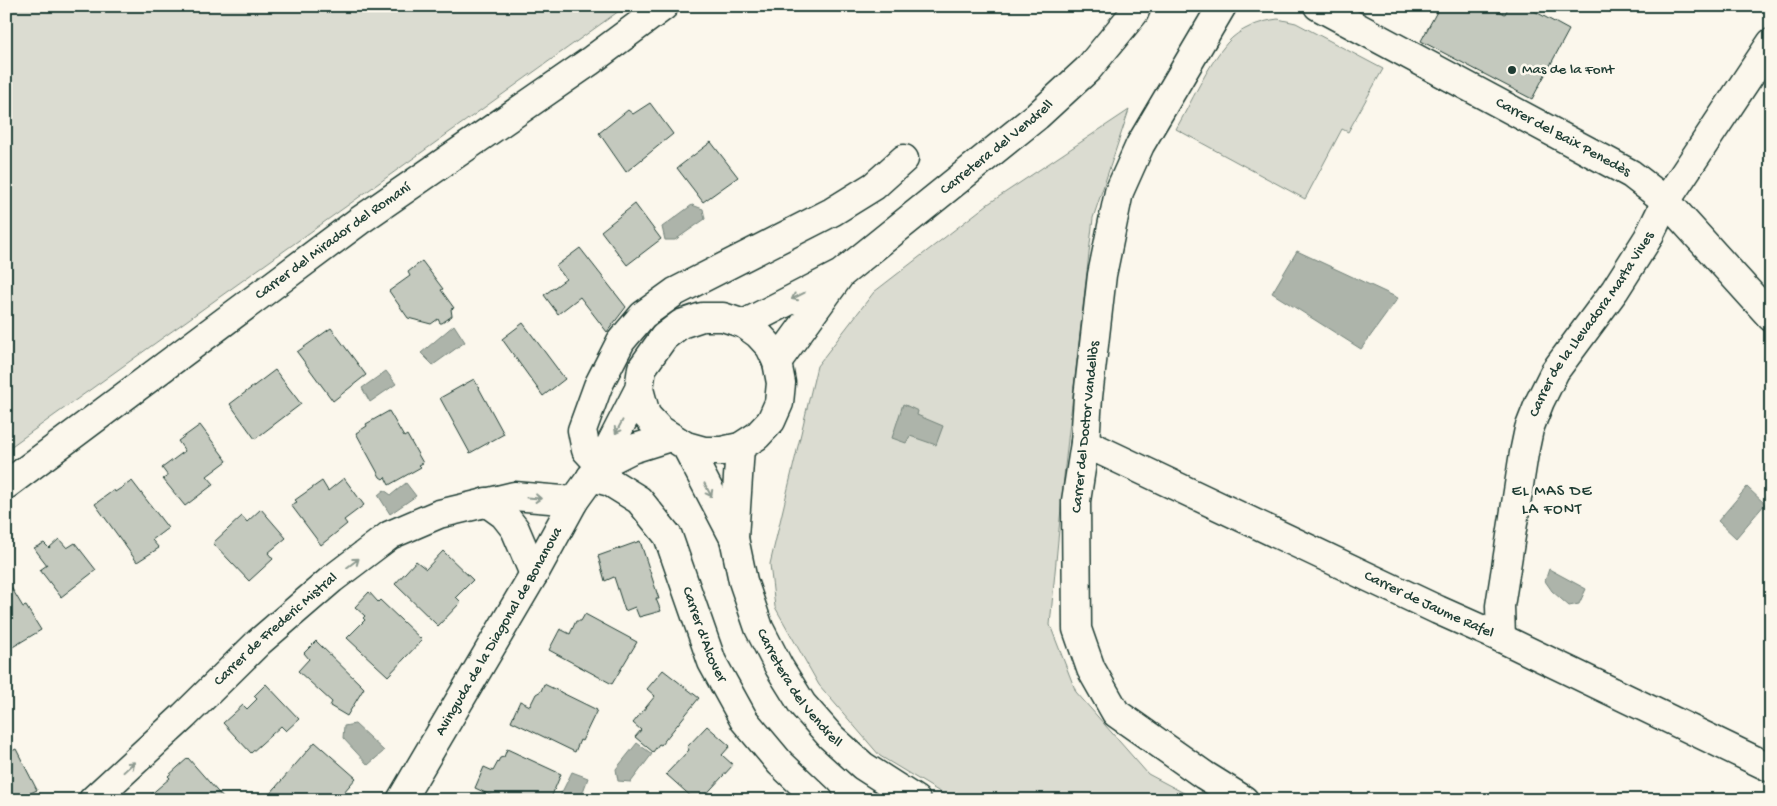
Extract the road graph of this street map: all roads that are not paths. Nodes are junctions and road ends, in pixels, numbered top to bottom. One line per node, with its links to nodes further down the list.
1 (664, 6): 17 (street, Carrer del Mirador del Romaní)
2 (1137, 6): 8 (street, Carretera del Vendrell)
3 (1222, 6): 14 (street, Carrer del Doctor Vandellòs)
4 (1318, 6): 7 (street, Carrer del Baix Penedès)
5 (1771, 43): 7 (street, Carrer de la Llevadora Marta Vives)
6 (904, 158): 16 (street)
7 (1666, 201): 9 (street, Carrer del Baix Penedès); 22 (street, Carrer de la Llevadora Marta Vives)
8 (841, 274): 10 (street, Carretera del Vendrell, one-way to 10); 11 (street, Carretera del Vendrell)
9 (1771, 317)
10 (744, 324): 11 (street); 12 (street)
11 (777, 362): 15 (street)
12 (639, 390): 13 (street); 16 (street, Avinguda de la Diagonal de Bonanova, one-way to 16)
13 (678, 442): 15 (street); 16 (street); 20 (street, Carretera del Vendrell, one-way to 20)
14 (1085, 443): 22 (street, Carrer de Jaume Rafel); 28 (street, Carrer del Doctor Vandellòs)
15 (740, 447): 20 (street, Carretera del Vendrell)
16 (595, 471): 18 (street, Avinguda de la Diagonal de Bonanova); 26 (street, Carrer d'Alcover)
17 (6, 485)
18 (574, 501): 19 (street, Carrer de Frederic Mistral, one-way to 18); 21 (street, Avinguda de la Diagonal de Bonanova)
19 (486, 502): 21 (street); 24 (street, Carrer de Frederic Mistral, one-way to 19)
20 (734, 538): 27 (street, Carretera del Vendrell)
21 (534, 574): 25 (street, Avinguda de la Diagonal de Bonanova)
22 (1501, 638): 23 (street, Carrer de Jaume Rafel)
23 (1771, 768)
24 (93, 800)
25 (401, 800)
26 (819, 800)
27 (916, 800)
28 (1244, 800)

